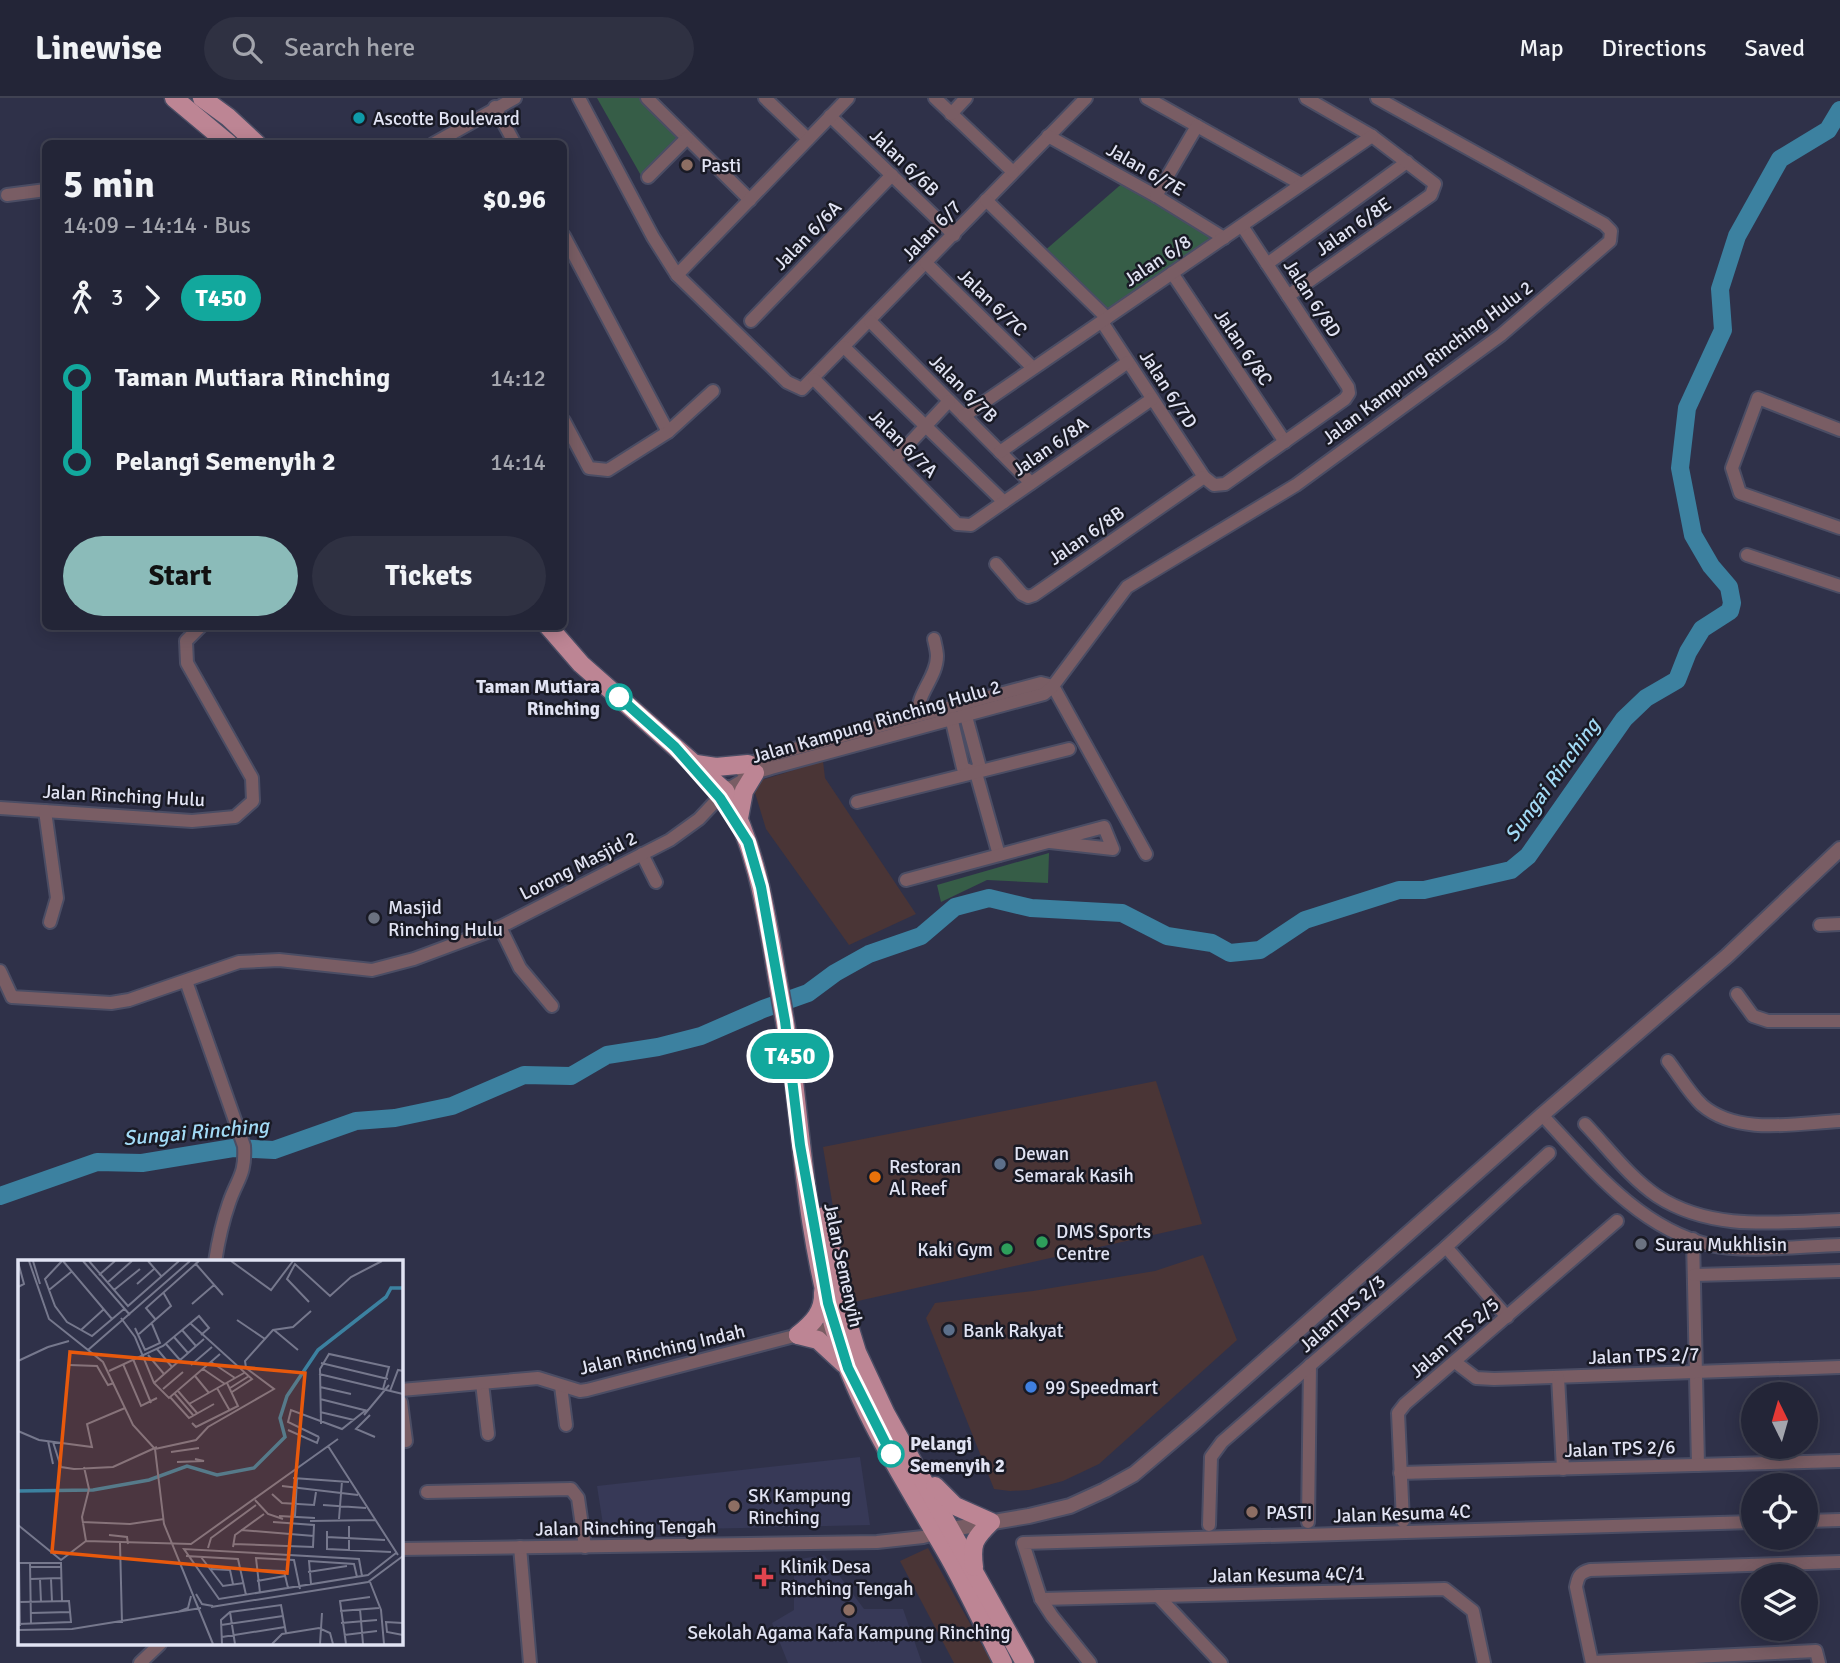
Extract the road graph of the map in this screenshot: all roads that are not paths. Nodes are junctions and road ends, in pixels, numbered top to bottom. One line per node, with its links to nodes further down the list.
1 (174, 98): 24 (main road)
2 (202, 98): 18 (main road)
3 (224, 98): 18 (main road)
4 (515, 98): 15 (street)
5 (647, 98): 22 (street)
6 (765, 98): 23 (street)
7 (848, 98): 17 (street)
8 (935, 98): 16 (street)
9 (966, 98): 16 (street)
10 (1086, 98): 20 (street, Jalan 6/7)
11 (1147, 98): 19 (street)
12 (1306, 98): 21 (street)
13 (1377, 98): 79 (street, Jalan Kampung Rinching Hulu 2)
14 (581, 100): 42 (street)
15 (495, 107): 26 (street); 27 (street)
16 (951, 114): 29 (street)
17 (830, 116): 23 (street); 30 (street, Jalan 6/6B)
18 (228, 117): 25 (main road)
19 (1197, 126): 32 (street); 35 (street)
20 (1048, 136): 29 (street, Jalan 6/7); 35 (street, Jalan 6/7E)
21 (1372, 136): 28 (street); 32 (street, Jalan 6/8)
22 (687, 138): 31 (street); 36 (street)
23 (808, 139): 36 (street)
24 (224, 140)
25 (253, 140)
26 (440, 140)
27 (512, 140)
28 (1407, 162): 45 (street); 48 (street, Jalan 6/8E)
29 (1013, 172): 37 (street, Jalan 6/7)
30 (892, 175): 39 (street, Jalan 6/6B); 51 (street, Jalan 6/6A)
31 (648, 177)
32 (1301, 184): 38 (street, Jalan 6/8)
33 (42, 191): 34 (street)
34 (7, 195)
35 (1156, 196): 40 (street, Jalan 6/7E)
36 (750, 200): 43 (street)
37 (986, 200): 39 (street, Jalan 6/7); 50 (street, Jalan 6/7D)
38 (1242, 226): 40 (street, Jalan 6/8); 45 (street, Jalan 6/8D)
39 (954, 234): 44 (street, Jalan 6/7)
40 (1224, 238): 46 (street, Jalan 6/8)
41 (567, 242): 64 (street)
42 (659, 246): 43 (street); 47 (street)
43 (698, 253): 47 (street); 49 (street)
44 (926, 263): 52 (street, Jalan 6/7); 55 (street, Jalan 6/7C)
45 (1267, 264): 48 (street, Jalan 6/8D)
46 (1172, 273): 50 (street, Jalan 6/8); 65 (street, Jalan 6/8C)
47 (677, 275): 49 (street)
48 (1288, 296): 65 (street, Jalan 6/8D)
49 (700, 297): 56 (street, Jalan 6/7)
50 (1104, 320): 54 (street, Jalan 6/7D); 55 (street, Jalan 6/8)
51 (751, 321)
52 (870, 321): 53 (street, Jalan 6/7); 59 (street, Jalan 6/7B)
53 (844, 347): 56 (street, Jalan 6/7); 61 (street)
54 (1128, 362): 58 (street, Jalan 6/7D); 66 (street)
55 (1033, 368): 60 (street, Jalan 6/8)
56 (814, 379): 67 (street, Jalan 6/7A)
57 (713, 391): 64 (street)
58 (1152, 398): 68 (street, Jalan 6/7D); 69 (street, Jalan 6/8A)
59 (949, 401): 60 (street, Jalan 6/7B); 61 (street)
60 (964, 416): 66 (street, Jalan 6/7B)
61 (925, 425): 67 (street); 70 (street)
62 (567, 427): 64 (street)
63 (1840, 430): 72 (street)
64 (668, 432)
65 (1285, 442): 68 (street)
66 (1000, 452): 69 (street, Jalan 6/7B)
67 (894, 460): 71 (street, Jalan 6/7A)
68 (1204, 477): 74 (street, Jalan 6/8B)
69 (1031, 483): 70 (street, Jalan 6/8A)
70 (1004, 502): 71 (street, Jalan 6/8A)
71 (971, 526)
72 (1840, 528)
73 (1747, 555): 75 (street)
74 (996, 564)
75 (1840, 586)
76 (197, 630): 91 (street, Jalan Rinching Hulu)
77 (551, 630): 83 (main road, Jalan Semenyih)
78 (934, 639): 82 (street)
79 (1053, 686): 80 (street, Jalan Kampung Rinching Hulu 2); 97 (street)
80 (965, 710): 81 (street, Jalan Kampung Rinching Hulu 2); 87 (street)
81 (950, 713): 82 (street, Jalan Kampung Rinching Hulu 2); 86 (street, Jalan Kampung Rinching Hulu 2); 87 (street)
82 (919, 715): 86 (street, Jalan Kampung Rinching Hulu 2)
83 (675, 747): 85 (main road, Jalan Semenyih); 88 (main road, Jalan Semenyih)
84 (1069, 749): 87 (street)
85 (696, 764): 86 (main road); 88 (main road, Jalan Semenyih)
86 (751, 769): 88 (street, Jalan Kampung Rinching Hulu 2); 92 (main road)
87 (976, 773): 89 (street); 98 (street)
88 (723, 795): 92 (main road, Jalan Semenyih); 93 (main road, Jalan Semenyih); 96 (street, Lorong Masjid 2)
89 (858, 802)
90 (0, 808): 91 (street, Jalan Rinching Hulu)
91 (45, 811): 101 (street)
92 (739, 818): 93 (main road, Jalan Semenyih)
93 (748, 842): 111 (main road, Jalan Semenyih)
94 (1050, 842): 98 (street)
95 (1840, 849): 112 (street)
96 (642, 854): 100 (street); 104 (street, Lorong Masjid 2)
97 (1146, 854)
98 (999, 855): 99 (street)
99 (906, 880)
100 (656, 882)
101 (50, 922)
102 (1840, 924): 103 (street)
103 (1820, 925)
104 (500, 927): 106 (street, Lorong Masjid 2); 108 (street)
105 (0, 971): 106 (street, Lorong Masjid 2)
106 (186, 981): 121 (street)
107 (1737, 994): 109 (street)
108 (552, 1006)
109 (1840, 1021)
110 (1668, 1061): 113 (street)
111 (793, 1072): 123 (main road, Jalan Semenyih); 126 (main road, Jalan Semenyih)
112 (1542, 1115): 118 (street); 150 (street)
113 (1840, 1121)
114 (1585, 1124): 116 (street)
115 (1549, 1153): 120 (street, JalanTPS 2/3)
116 (1840, 1220)
117 (1617, 1221): 125 (street, Jalan TPS 2/5)
118 (1693, 1239): 119 (street); 124 (street)
119 (1840, 1245)
120 (1446, 1247): 125 (street); 129 (street, JalanTPS 2/3)
121 (215, 1260)
122 (1840, 1271): 124 (street)
123 (821, 1274): 126 (main road, Jalan Semenyih); 127 (main road)
124 (1694, 1275): 132 (street)
125 (1507, 1317): 128 (street, Jalan TPS 2/5)
126 (841, 1327): 127 (street, Jalan Rinching Indah); 131 (main road, Jalan Semenyih); 141 (main road, Jalan Semenyih)
127 (798, 1335): 131 (main road); 135 (street, Jalan Rinching Indah)
128 (1455, 1362): 133 (street, Jalan TPS 2/7); 145 (street, Jalan TPS 2/5)
129 (1310, 1365): 151 (street); 153 (street, JalanTPS 2/3)
130 (1840, 1367): 132 (street, Jalan TPS 2/7)
131 (848, 1368): 154 (main road, Jalan Semenyih)
132 (1696, 1372): 133 (street, Jalan TPS 2/7); 143 (street)
133 (1558, 1377): 144 (street)
134 (482, 1383): 135 (street, Jalan Rinching Indah); 136 (street, Jalan Rinching Indah); 139 (street)
135 (561, 1385): 138 (street)
136 (402, 1390)
137 (402, 1410): 140 (street)
138 (566, 1425)
139 (488, 1434)
140 (406, 1441)
141 (908, 1454): 150 (main road); 154 (main road, Jalan Semenyih)
142 (1840, 1461): 143 (street, Jalan TPS 2/6)
143 (1698, 1465): 144 (street, Jalan TPS 2/6)
144 (1563, 1469): 145 (street, Jalan TPS 2/6)
145 (1401, 1473): 148 (street, Jalan TPS 2/5)
146 (427, 1492): 156 (street)
147 (1840, 1520): 149 (street)
148 (1403, 1521)
149 (1818, 1521)
150 (991, 1522): 154 (street); 159 (main road)
151 (1308, 1522)
152 (1741, 1522): 161 (street, Jalan Kesuma 4C)
153 (1209, 1525)
154 (943, 1531): 156 (street, Jalan Rinching Tengah); 159 (main road, Jalan Semenyih); 166 (main road, Jalan Semenyih)
155 (520, 1547): 156 (street, Jalan Rinching Tengah); 157 (street, Jalan Rinching Tengah); 165 (street)
156 (586, 1547)
157 (402, 1549)
158 (1840, 1562): 163 (street)
159 (975, 1570): 167 (main road, Jalan Semenyih)
160 (1158, 1596): 161 (street, Jalan Kesuma 4C/1); 169 (street); 170 (street, Jalan Kesuma 4C/1)
161 (1041, 1599): 168 (street, Jalan Kesuma 4C)
162 (158, 1646): 164 (street)
163 (1592, 1662): 171 (street)
164 (140, 1663)
165 (530, 1663)
166 (1003, 1663)
167 (1025, 1663)
168 (1090, 1663)
169 (1221, 1663)
170 (1484, 1663)
171 (1819, 1663)

